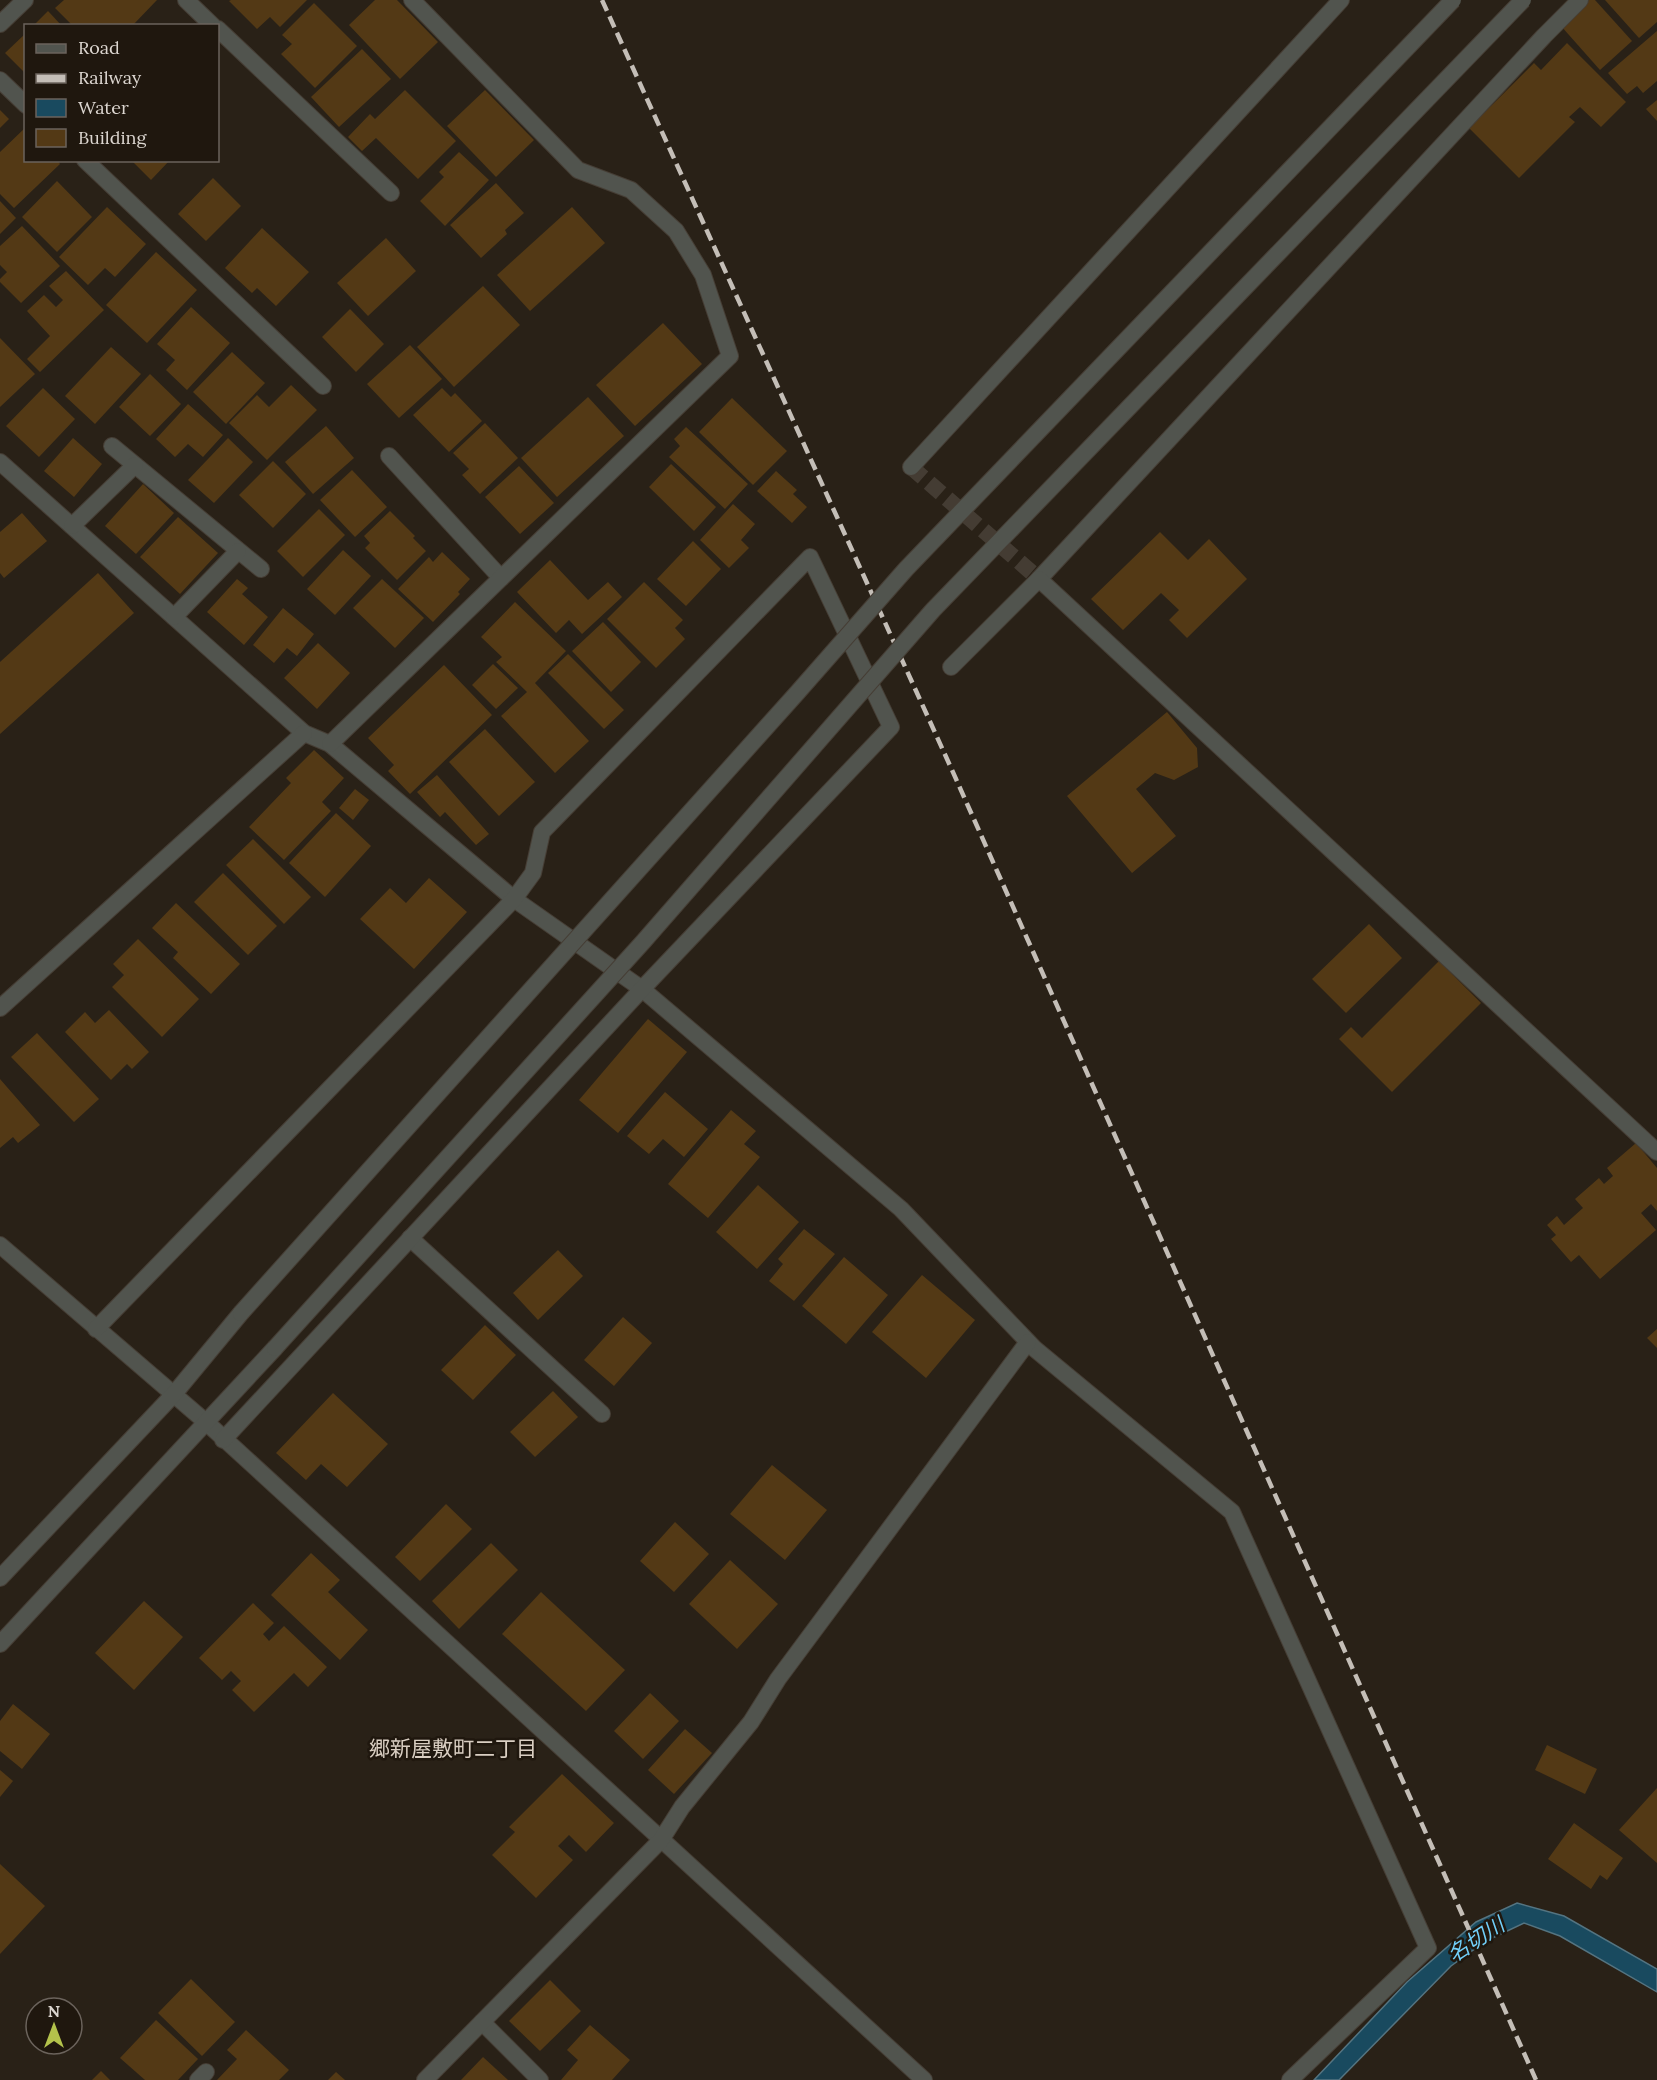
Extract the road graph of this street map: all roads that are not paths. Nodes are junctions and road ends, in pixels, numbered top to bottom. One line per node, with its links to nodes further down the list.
1 (25, 0): 8 (street)
2 (186, 0): 9 (street)
3 (412, 0): 24 (street)
4 (1341, 0): 20 (street)
5 (1453, 0): 38 (street, bridge)
6 (1523, 0): 40 (street, bridge)
7 (1580, 0): 25 (street)
8 (0, 24)
9 (211, 24)
10 (219, 30): 14 (street)
11 (0, 80): 12 (street)
12 (24, 103)
13 (87, 162): 15 (street)
14 (391, 194)
15 (323, 386)
16 (112, 446): 19 (street)
17 (389, 456): 24 (street)
18 (0, 462): 21 (street)
19 (135, 465): 21 (street); 22 (street)
20 (912, 467)
21 (72, 526): 26 (street)
22 (238, 551): 23 (street); 26 (street)
23 (261, 569)
24 (501, 578): 29 (street)
25 (1039, 579): 27 (street); 33 (street)
26 (174, 617): 28 (street)
27 (951, 667)
28 (304, 734): 29 (street); 32 (street)
29 (330, 744): 30 (street)
30 (514, 899): 31 (street); 31 (street); 36 (street)
31 (642, 988): 34 (street); 37 (street)
32 (0, 1008)
33 (1657, 1152)
34 (410, 1238): 39 (street); 41 (street)
35 (0, 1245): 36 (street)
36 (96, 1329): 38 (street)
37 (1028, 1342): 44 (street); 49 (street)
38 (174, 1394): 40 (street); 42 (street)
39 (602, 1414)
40 (207, 1424): 41 (street); 43 (street)
41 (223, 1440): 44 (street)
42 (0, 1578)
43 (0, 1644)
44 (661, 1840): 45 (street); 48 (street)
45 (482, 2022): 46 (street); 47 (street)
46 (425, 2080)
47 (540, 2080)
48 (924, 2080)
49 (1290, 2080)

